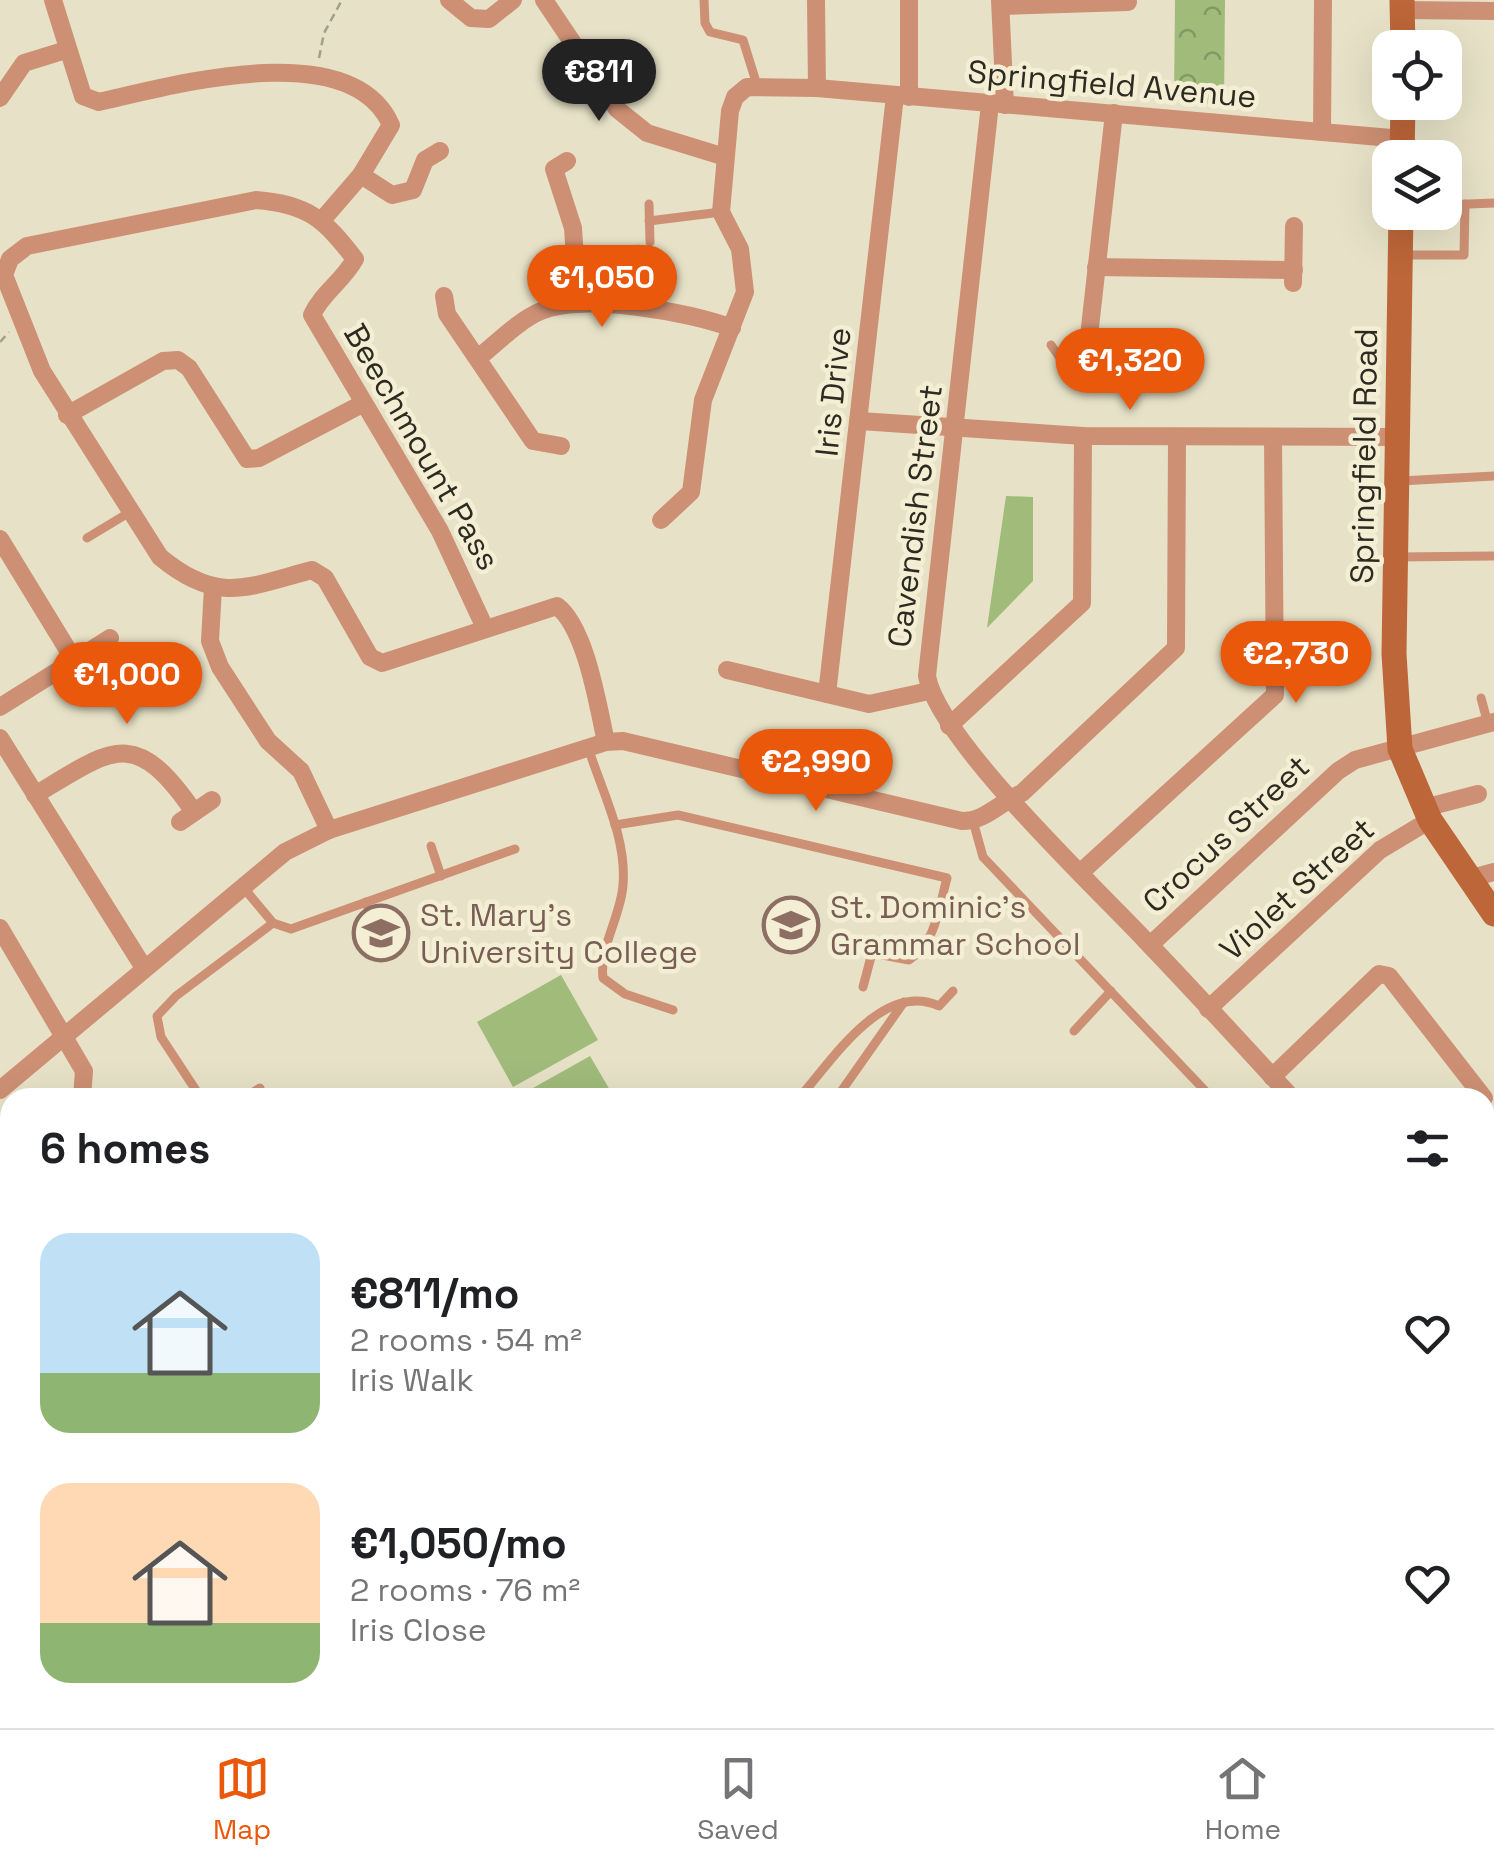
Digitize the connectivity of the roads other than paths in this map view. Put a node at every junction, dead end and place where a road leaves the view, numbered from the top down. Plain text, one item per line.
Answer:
1 (53, 0) edge
2 (448, 0) edge
3 (513, 0) edge
4 (544, 0) edge
5 (704, 0) edge
6 (816, 0) edge
7 (908, 0) edge
8 (1322, 0) edge
9 (1128, 2) edge
10 (1000, 3) edge
11 (1402, 5) edge
12 (1494, 11) edge
13 (1403, 30) edge
14 (66, 50) junction
15 (757, 85) junction
16 (817, 88) junction
17 (902, 96) junction
18 (0, 98) edge
19 (997, 104) junction
20 (1114, 113) junction
21 (1322, 132) junction
22 (1372, 142) edge
23 (440, 151) dead end
24 (725, 157) junction
25 (567, 162) dead end
26 (361, 175) junction
27 (1494, 202) edge
28 (648, 204) dead end
29 (1464, 204) joint
30 (721, 212) junction
31 (323, 218) junction
32 (649, 221) junction
33 (1294, 226) dead end
34 (1400, 230) edge
35 (650, 242) road end
36 (1399, 255) junction
37 (1096, 267) junction
38 (444, 296) dead end
39 (578, 304) junction
40 (732, 328) junction
41 (1051, 344) dead end
42 (1088, 346) joint
43 (478, 358) junction
44 (362, 404) junction
45 (67, 415) junction
46 (860, 421) junction
47 (956, 430) junction
48 (1083, 436) junction
49 (1273, 437) junction
50 (1398, 437) junction
51 (1177, 438) junction
52 (561, 446) dead end
53 (1494, 476) edge
54 (1397, 482) junction
55 (130, 512) junction
56 (660, 520) dead end
57 (86, 538) dead end
58 (0, 539) edge
59 (1494, 556) edge
60 (1396, 557) junction
61 (212, 587) junction
62 (486, 628) junction
63 (110, 638) dead end
64 (74, 660) junction
65 (727, 670) dead end
66 (929, 691) junction
67 (827, 694) junction
68 (1481, 698) dead end
69 (0, 706) edge
70 (1491, 723) edge
71 (949, 726) junction
72 (0, 738) edge
73 (597, 745) junction
74 (1400, 749) junction
75 (1478, 794) dead end
76 (35, 795) junction
77 (1011, 797) junction
78 (212, 800) dead end
79 (1427, 814) junction
80 (973, 821) junction
81 (615, 825) junction
82 (329, 830) junction
83 (431, 846) dead end
84 (515, 849) dead end
85 (1081, 872) junction
86 (1494, 872) edge
87 (441, 876) junction
88 (1468, 880) junction
89 (242, 885) junction
90 (366, 902) junction
91 (1494, 914) edge
92 (273, 924) junction
93 (0, 928) edge
94 (376, 932) dead end
95 (1150, 945) junction
96 (144, 968) junction
97 (863, 986) dead end
98 (953, 991) dead end
99 (1111, 991) junction
100 (905, 1000) junction
101 (1208, 1009) junction
102 (672, 1010) dead end
103 (1074, 1031) dead end
104 (64, 1034) junction
105 (1272, 1077) junction
106 (2, 1088) edge
107 (83, 1088) edge
108 (194, 1088) edge
109 (808, 1088) edge
110 (843, 1088) edge
111 (1203, 1088) edge
112 (1282, 1088) edge
113 (1476, 1088) edge

1 - 14 street
2 - 3 street
4 - 24 street
5 - 15 lane
6 - 16 street
7 - 17 street, Iris Drive
8 - 21 street
9 - 10 street
10 - 19 street, Cavendish Street
11 - 12 street
11 - 13 main road
14 - 18 street
14 - 26 street
15 - 16 street, Springfield Avenue
15 - 24 street
16 - 17 street, Springfield Avenue
17 - 19 street, Springfield Avenue
17 - 46 street, Iris Drive
19 - 20 street, Springfield Avenue
19 - 47 street, Cavendish Street
20 - 21 street, Springfield Avenue
20 - 37 street
21 - 22 street, Springfield Avenue
23 - 26 street
24 - 30 street
25 - 39 street
26 - 31 street
27 - 29 lane
28 - 32 lane
29 - 36 lane
30 - 32 lane
30 - 40 street
31 - 44 street, Beechmount Pass
31 - 45 street
32 - 35 lane
33 - 37 street
34 - 36 main road, Springfield Road
36 - 50 main road, Springfield Road
37 - 42 street
38 - 43 street
39 - 40 street
39 - 43 street
40 - 56 street
41 - 42 lane
43 - 52 street
44 - 45 street
44 - 62 street, Beechmount Pass
45 - 55 street
46 - 47 street
46 - 67 street, Iris Drive
47 - 48 street
47 - 66 street, Cavendish Street
48 - 51 street
48 - 71 street
49 - 50 street
49 - 51 street
49 - 85 street
50 - 54 main road, Springfield Road
51 - 77 street
53 - 54 lane
54 - 60 main road, Springfield Road
55 - 57 lane
55 - 61 street
58 - 64 street
59 - 60 lane
60 - 74 main road, Springfield Road
61 - 62 street
61 - 82 street
62 - 73 street
63 - 64 street
64 - 69 street
65 - 67 street
66 - 67 street
66 - 71 street, Cavendish Street
68 - 70 lane
70 - 74 street, Crocus Street
71 - 77 street, Cavendish Street
72 - 76 street
73 - 80 street
73 - 81 lane
73 - 82 street
74 - 79 main road, Springfield Road
74 - 95 street, Crocus Street
75 - 79 street, Violet Street
76 - 78 street
76 - 96 street
77 - 80 street
77 - 85 street, Cavendish Street
79 - 88 main road, Springfield Road
79 - 101 street, Violet Street
80 - 99 lane
81 - 97 lane
81 - 102 lane
82 - 89 street
83 - 87 lane
84 - 87 lane
85 - 95 street, Cavendish Street
86 - 88 street
87 - 90 lane
88 - 91 main road, Springfield Road
89 - 92 lane
89 - 96 street
90 - 92 lane
90 - 94 lane
92 - 108 lane
93 - 104 street
95 - 101 street, Cavendish Street
96 - 104 street
98 - 100 lane
99 - 103 lane
99 - 111 lane
100 - 109 lane
100 - 110 lane
101 - 105 street, Cavendish Street
104 - 106 street
104 - 107 street
105 - 112 street, Cavendish Street
105 - 113 street

